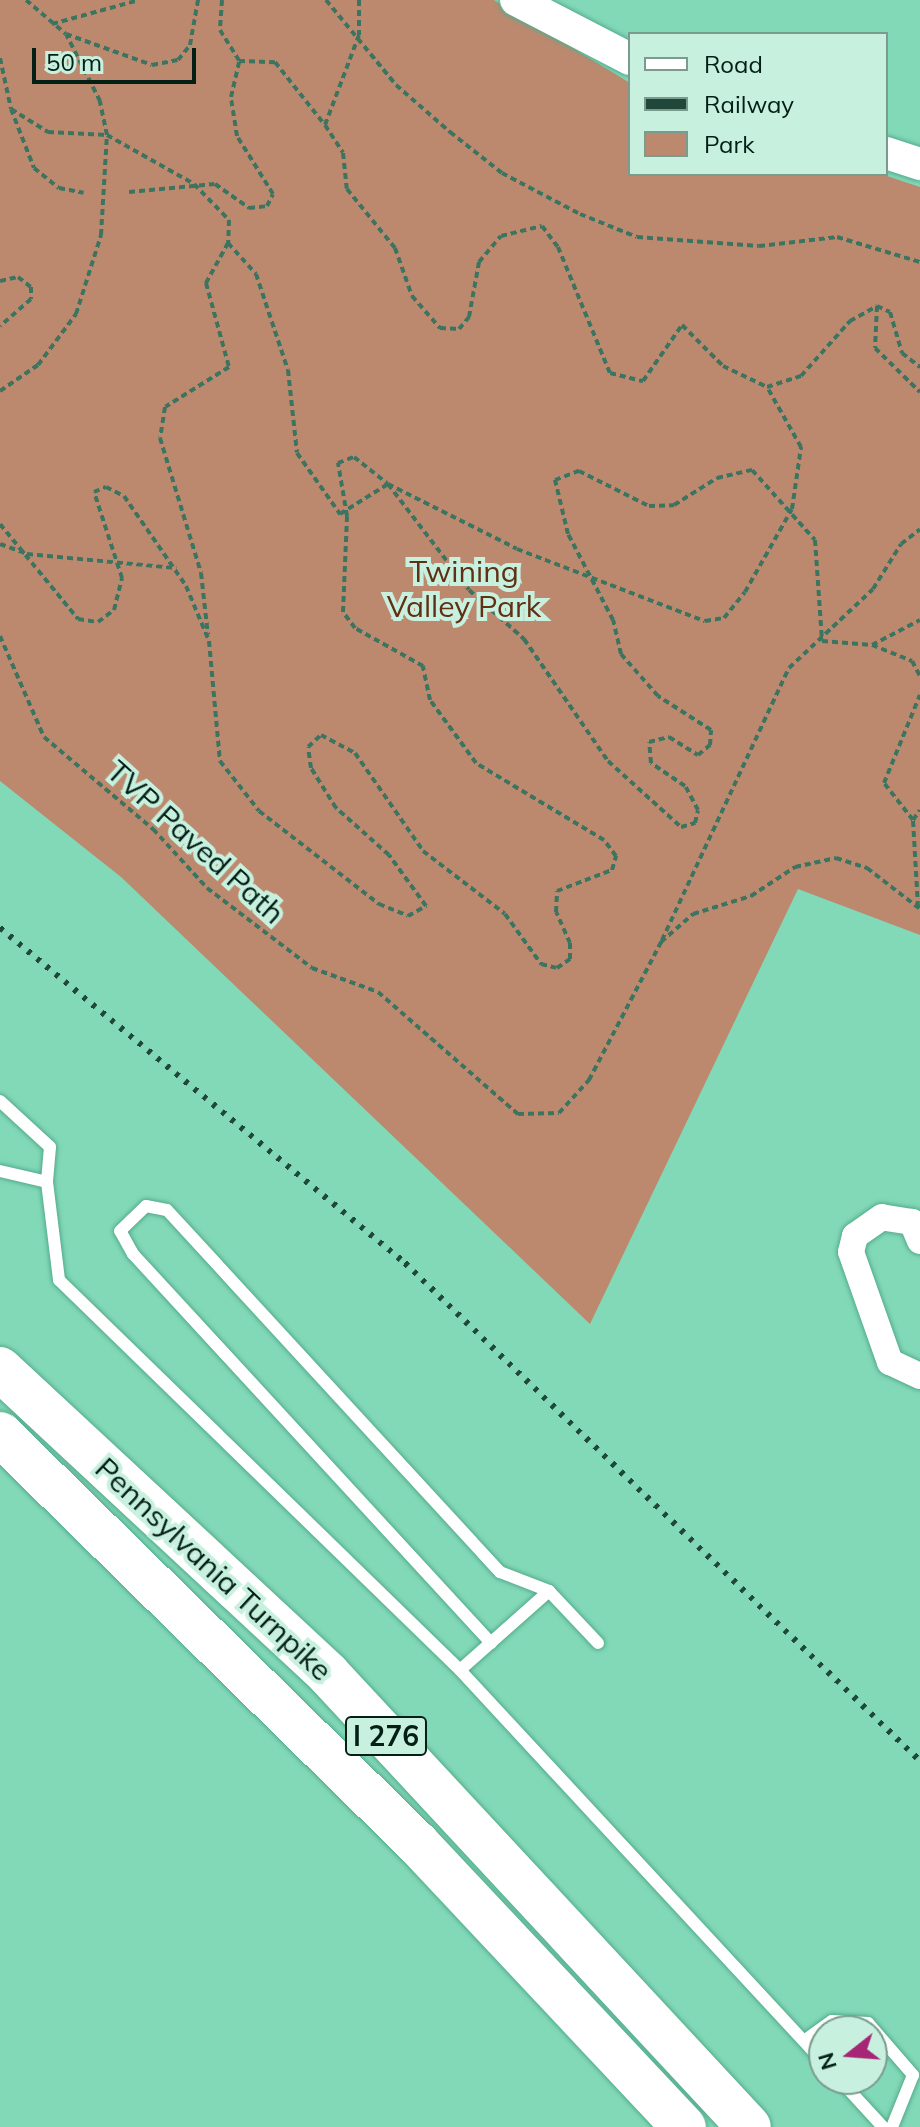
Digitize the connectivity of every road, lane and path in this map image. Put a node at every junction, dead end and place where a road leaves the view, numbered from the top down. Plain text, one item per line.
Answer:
1 (26, 0) edge
2 (139, 0) edge
3 (198, 0) edge
4 (222, 0) edge
5 (326, 0) edge
6 (359, 0) edge
7 (516, 0) edge
8 (52, 24) junction
9 (66, 34) junction
10 (359, 35) junction
11 (0, 58) edge
12 (628, 58) edge
13 (239, 61) junction
14 (11, 109) junction
15 (325, 125) junction
16 (107, 135) junction
17 (888, 154) edge
18 (920, 164) edge
19 (194, 184) junction
20 (129, 192) dead end
21 (84, 193) dead end
22 (228, 243) junction
23 (920, 262) edge
24 (0, 281) edge
25 (877, 306) junction
26 (0, 326) edge
27 (920, 367) edge
28 (767, 387) junction
29 (0, 391) edge
30 (920, 392) edge
31 (388, 484) junction
32 (792, 509) junction
33 (347, 516) junction
34 (0, 524) edge
35 (920, 529) edge
36 (0, 544) edge
37 (27, 554) junction
38 (117, 564) junction
39 (176, 568) junction
40 (591, 577) junction
41 (920, 620) edge
42 (0, 636) edge
43 (209, 641) junction
44 (822, 641) junction
45 (872, 645) junction
46 (920, 676) edge
47 (920, 695) edge
48 (920, 810) edge
49 (913, 820) junction
50 (919, 909) edge
51 (661, 942) junction
52 (0, 1101) edge
53 (0, 1171) edge
54 (47, 1182) junction
55 (920, 1241) edge
56 (0, 1369) edge
57 (920, 1376) edge
58 (0, 1434) edge
59 (549, 1591) junction
60 (491, 1643) junction
61 (598, 1643) dead end
62 (460, 1670) junction
63 (804, 2041) junction
64 (808, 2045) edge
65 (854, 2095) edge
66 (684, 2127) edge
67 (749, 2127) edge
68 (883, 2127) edge
69 (892, 2127) edge

1 - 8 path
2 - 8 path
3 - 9 path
4 - 13 path
5 - 10 path
6 - 10 path
7 - 12 street
8 - 9 path
9 - 16 path
10 - 15 path
10 - 23 path
11 - 14 path
13 - 15 path
13 - 19 path
14 - 16 path
14 - 21 path
15 - 28 path
16 - 19 path
16 - 29 path
17 - 18 street
19 - 20 path
19 - 22 path
22 - 33 path
22 - 43 path
24 - 26 path
25 - 27 path
25 - 28 path
25 - 30 path
28 - 32 path
31 - 33 path
31 - 33 path
31 - 40 path
31 - 40 path
32 - 40 path
32 - 40 path
32 - 44 path
33 - 43 path
34 - 37 path
35 - 44 path
36 - 37 path
37 - 38 path
37 - 38 path
38 - 39 path
38 - 39 path
39 - 43 path
41 - 45 path
42 - 51 path, TVP Paved Path
44 - 45 path
44 - 51 path
45 - 46 path
47 - 49 path
48 - 49 path
49 - 50 path
50 - 51 path, TVP Paved Path
52 - 54 lane
53 - 54 lane
54 - 62 lane
55 - 57 street
56 - 67 highway, Pennsylvania Turnpike / I 276
58 - 66 highway, Pennsylvania Turnpike / I 276
59 - 60 lane
59 - 60 lane
59 - 61 lane
60 - 62 lane
62 - 63 lane
63 - 64 lane
63 - 69 lane
65 - 68 lane

